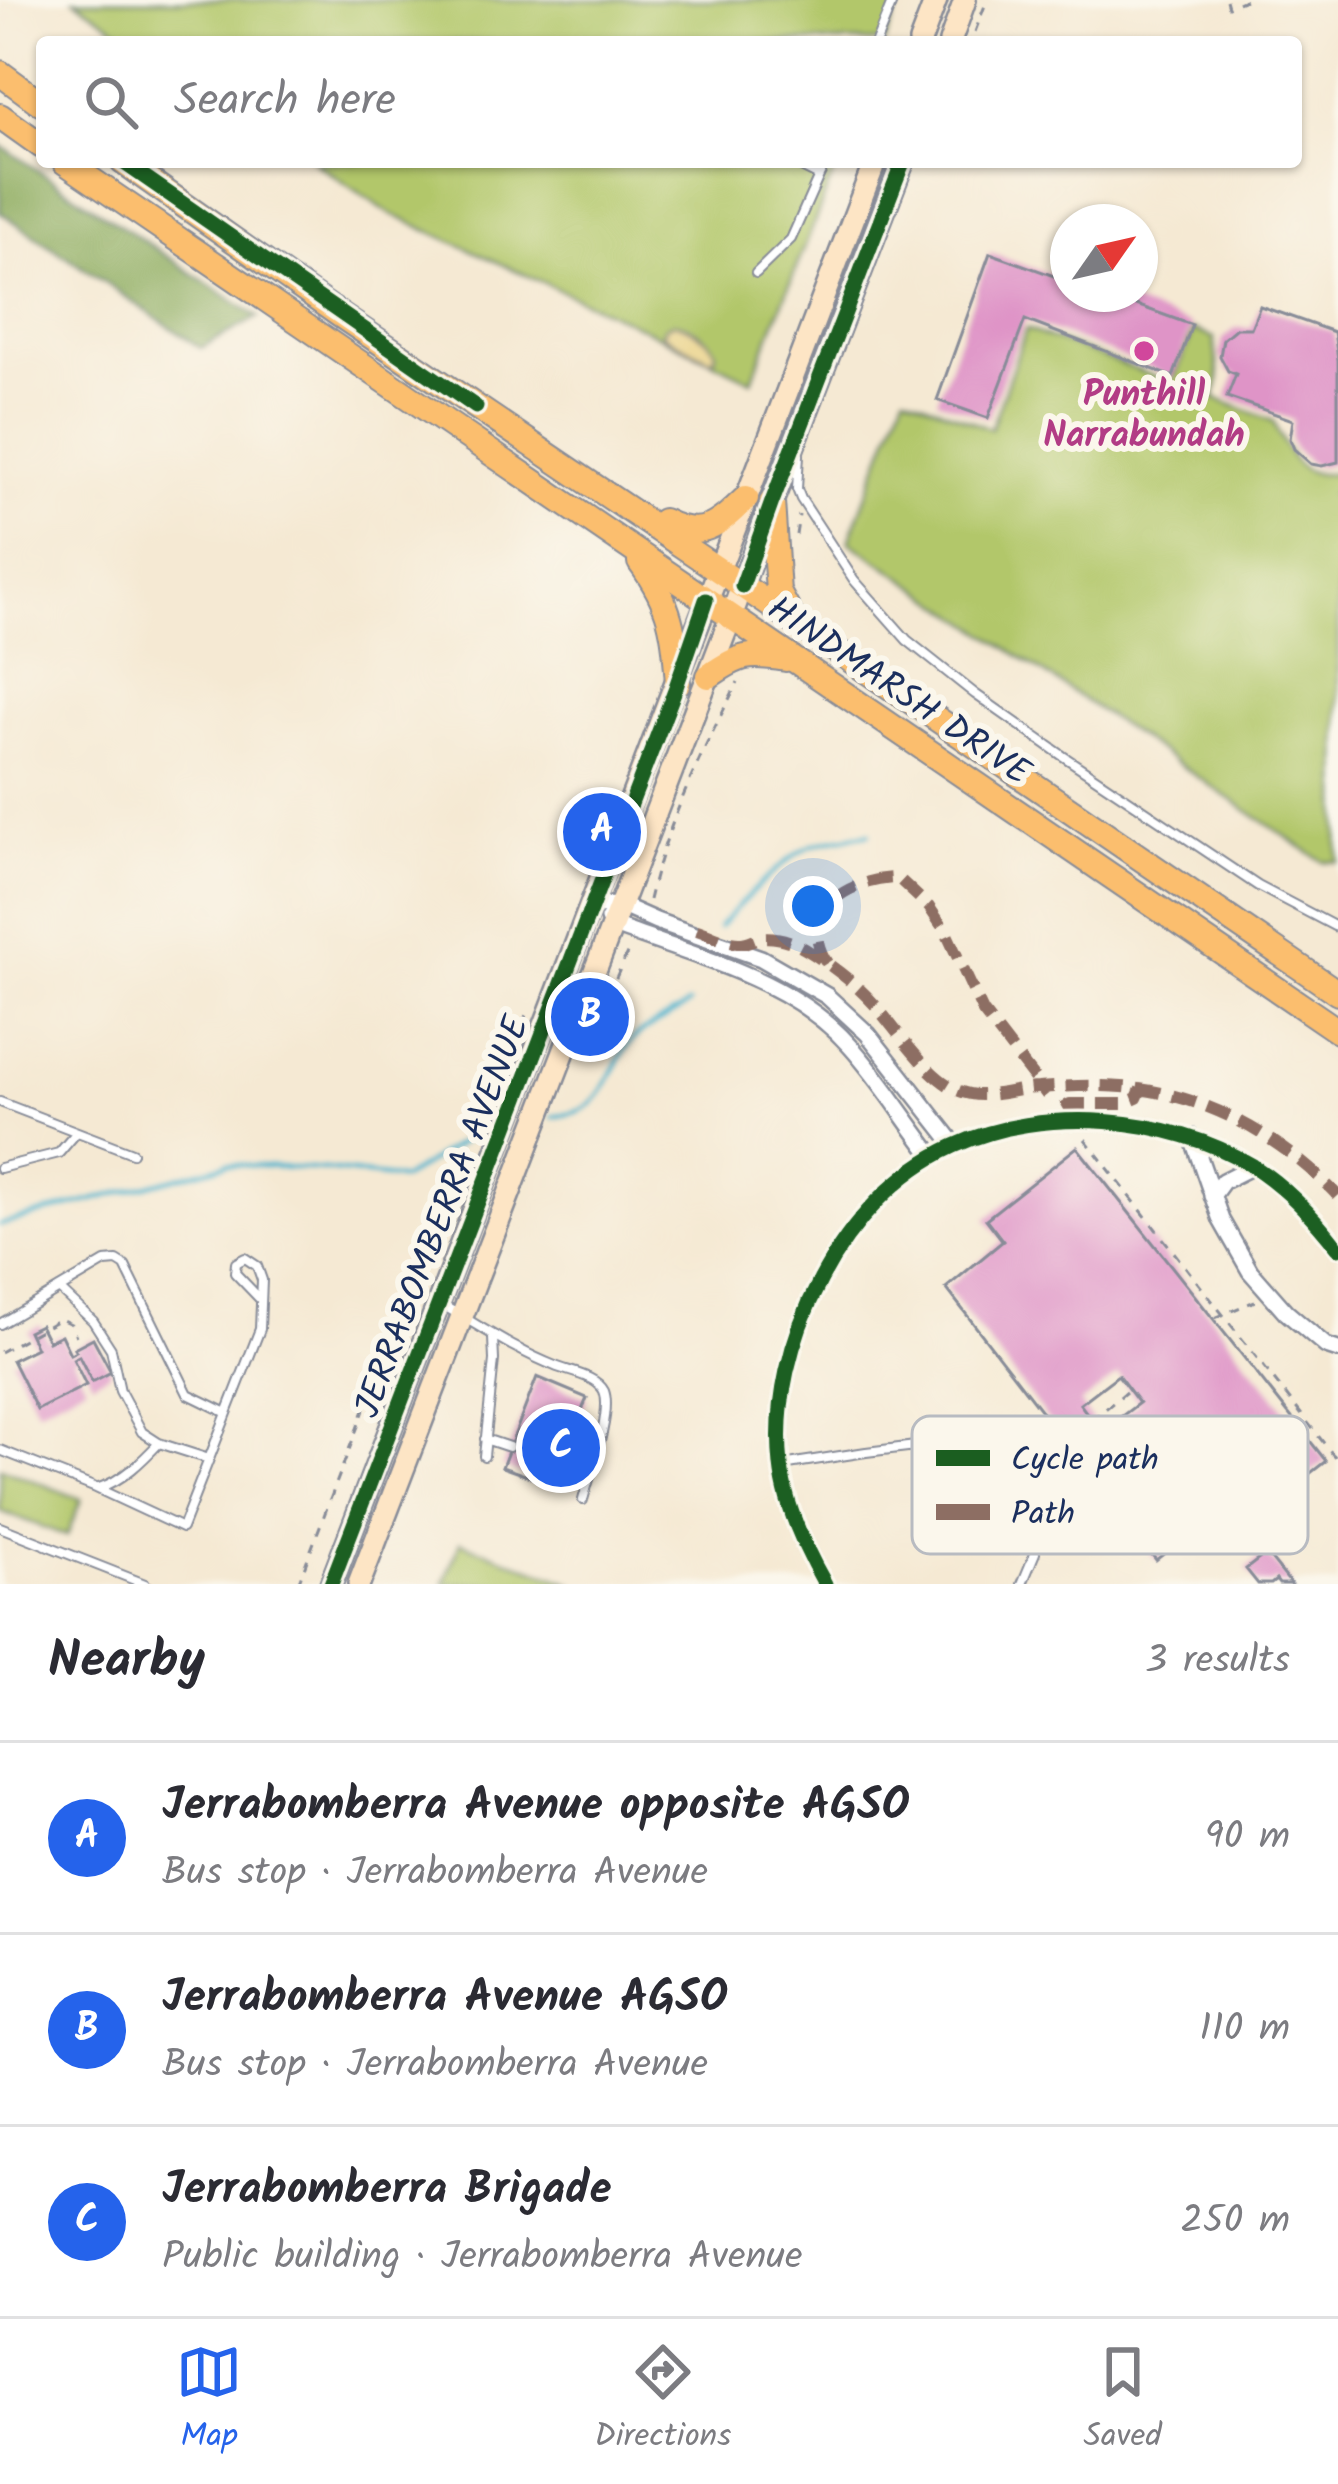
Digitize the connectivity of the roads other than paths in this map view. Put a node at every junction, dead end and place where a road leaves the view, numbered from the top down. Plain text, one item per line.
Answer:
1 (893, 0) edge
2 (936, 0) edge
3 (965, 0) edge
4 (878, 36) edge
5 (922, 36) edge
6 (952, 36) edge
7 (0, 73) edge
8 (35, 99) edge
9 (5, 120) edge
10 (36, 142) edge
11 (74, 168) edge
12 (132, 168) edge
13 (803, 168) edge
14 (823, 168) edge
15 (875, 168) edge
16 (901, 168) edge
17 (819, 176) junction
18 (756, 273) dead end
19 (800, 429) junction
20 (577, 475) junction
21 (746, 498) junction
22 (772, 502) junction
23 (621, 541) junction
24 (718, 570) junction
25 (742, 586) junction
26 (706, 600) junction
27 (731, 617) junction
28 (795, 622) junction
29 (794, 660) junction
30 (709, 676) junction
31 (677, 682) junction
32 (591, 906) junction
33 (617, 915) junction
34 (1338, 928) edge
35 (574, 950) junction
36 (600, 958) junction
37 (1338, 994) edge
38 (1338, 1031) edge
39 (0, 1102) edge
40 (77, 1132) junction
41 (1192, 1137) junction
42 (955, 1145) junction
43 (132, 1154) dead end
44 (934, 1157) junction
45 (1253, 1166) junction
46 (0, 1168) edge
47 (1213, 1196) junction
48 (1338, 1248) edge
49 (59, 1289) junction
50 (261, 1300) junction
51 (439, 1303) junction
52 (462, 1316) junction
53 (0, 1324) edge
54 (492, 1336) junction
55 (1338, 1350) edge
56 (227, 1413) junction
57 (485, 1439) junction
58 (159, 1443) junction
59 (509, 1447) dead end
60 (912, 1447) edge
61 (0, 1450) edge
62 (484, 1456) dead end
63 (209, 1460) junction
64 (781, 1466) junction
65 (96, 1488) junction
66 (583, 1500) dead end
67 (0, 1527) edge
68 (1035, 1554) edge
69 (143, 1582) edge
70 (331, 1584) edge
71 (359, 1584) edge
72 (825, 1584) edge
73 (1022, 1584) edge

1 - 4 lane
2 - 5 street
3 - 6 street
7 - 8 main road
8 - 9 main road
9 - 10 main road
11 - 23 main road, HINDMARSH DRIVE
12 - 20 main road, HINDMARSH DRIVE
13 - 17 lane
14 - 17 lane
15 - 21 street, JERRABOMBERRA AVENUE
16 - 19 street, JERRABOMBERRA AVENUE
17 - 18 lane
19 - 22 street, JERRABOMBERRA AVENUE
19 - 34 lane
20 - 21 main road
20 - 24 main road, HINDMARSH DRIVE
21 - 24 street, JERRABOMBERRA AVENUE
22 - 25 street, JERRABOMBERRA AVENUE
22 - 28 main road
23 - 26 main road, HINDMARSH DRIVE
23 - 31 main road
24 - 25 main road, HINDMARSH DRIVE
24 - 26 street, JERRABOMBERRA AVENUE
25 - 27 street, JERRABOMBERRA AVENUE
25 - 28 main road, HINDMARSH DRIVE
26 - 27 main road, HINDMARSH DRIVE
26 - 31 street, JERRABOMBERRA AVENUE
27 - 29 main road, HINDMARSH DRIVE
27 - 30 street, JERRABOMBERRA AVENUE
28 - 37 main road, HINDMARSH DRIVE
29 - 30 main road
29 - 38 main road, HINDMARSH DRIVE
30 - 33 street, JERRABOMBERRA AVENUE
31 - 32 street, JERRABOMBERRA AVENUE
32 - 33 street
32 - 35 street, JERRABOMBERRA AVENUE
33 - 36 street, JERRABOMBERRA AVENUE
33 - 42 street
33 - 44 street
35 - 36 street
35 - 51 street, JERRABOMBERRA AVENUE
36 - 52 street, JERRABOMBERRA AVENUE
39 - 40 lane
40 - 43 lane
40 - 46 lane
41 - 42 street
41 - 45 street
41 - 47 street
42 - 44 street
44 - 64 street
45 - 47 street
45 - 48 street
47 - 55 street
49 - 53 lane
49 - 56 lane
49 - 58 lane
50 - 50 lane
50 - 56 lane
51 - 52 lane
51 - 70 street, JERRABOMBERRA AVENUE
52 - 54 lane
52 - 71 street, JERRABOMBERRA AVENUE
54 - 57 lane
54 - 66 lane
56 - 63 lane
57 - 59 lane
57 - 62 lane
58 - 63 lane
58 - 65 lane
60 - 64 lane
61 - 65 lane
63 - 65 lane
64 - 72 street
67 - 69 lane
68 - 73 lane

